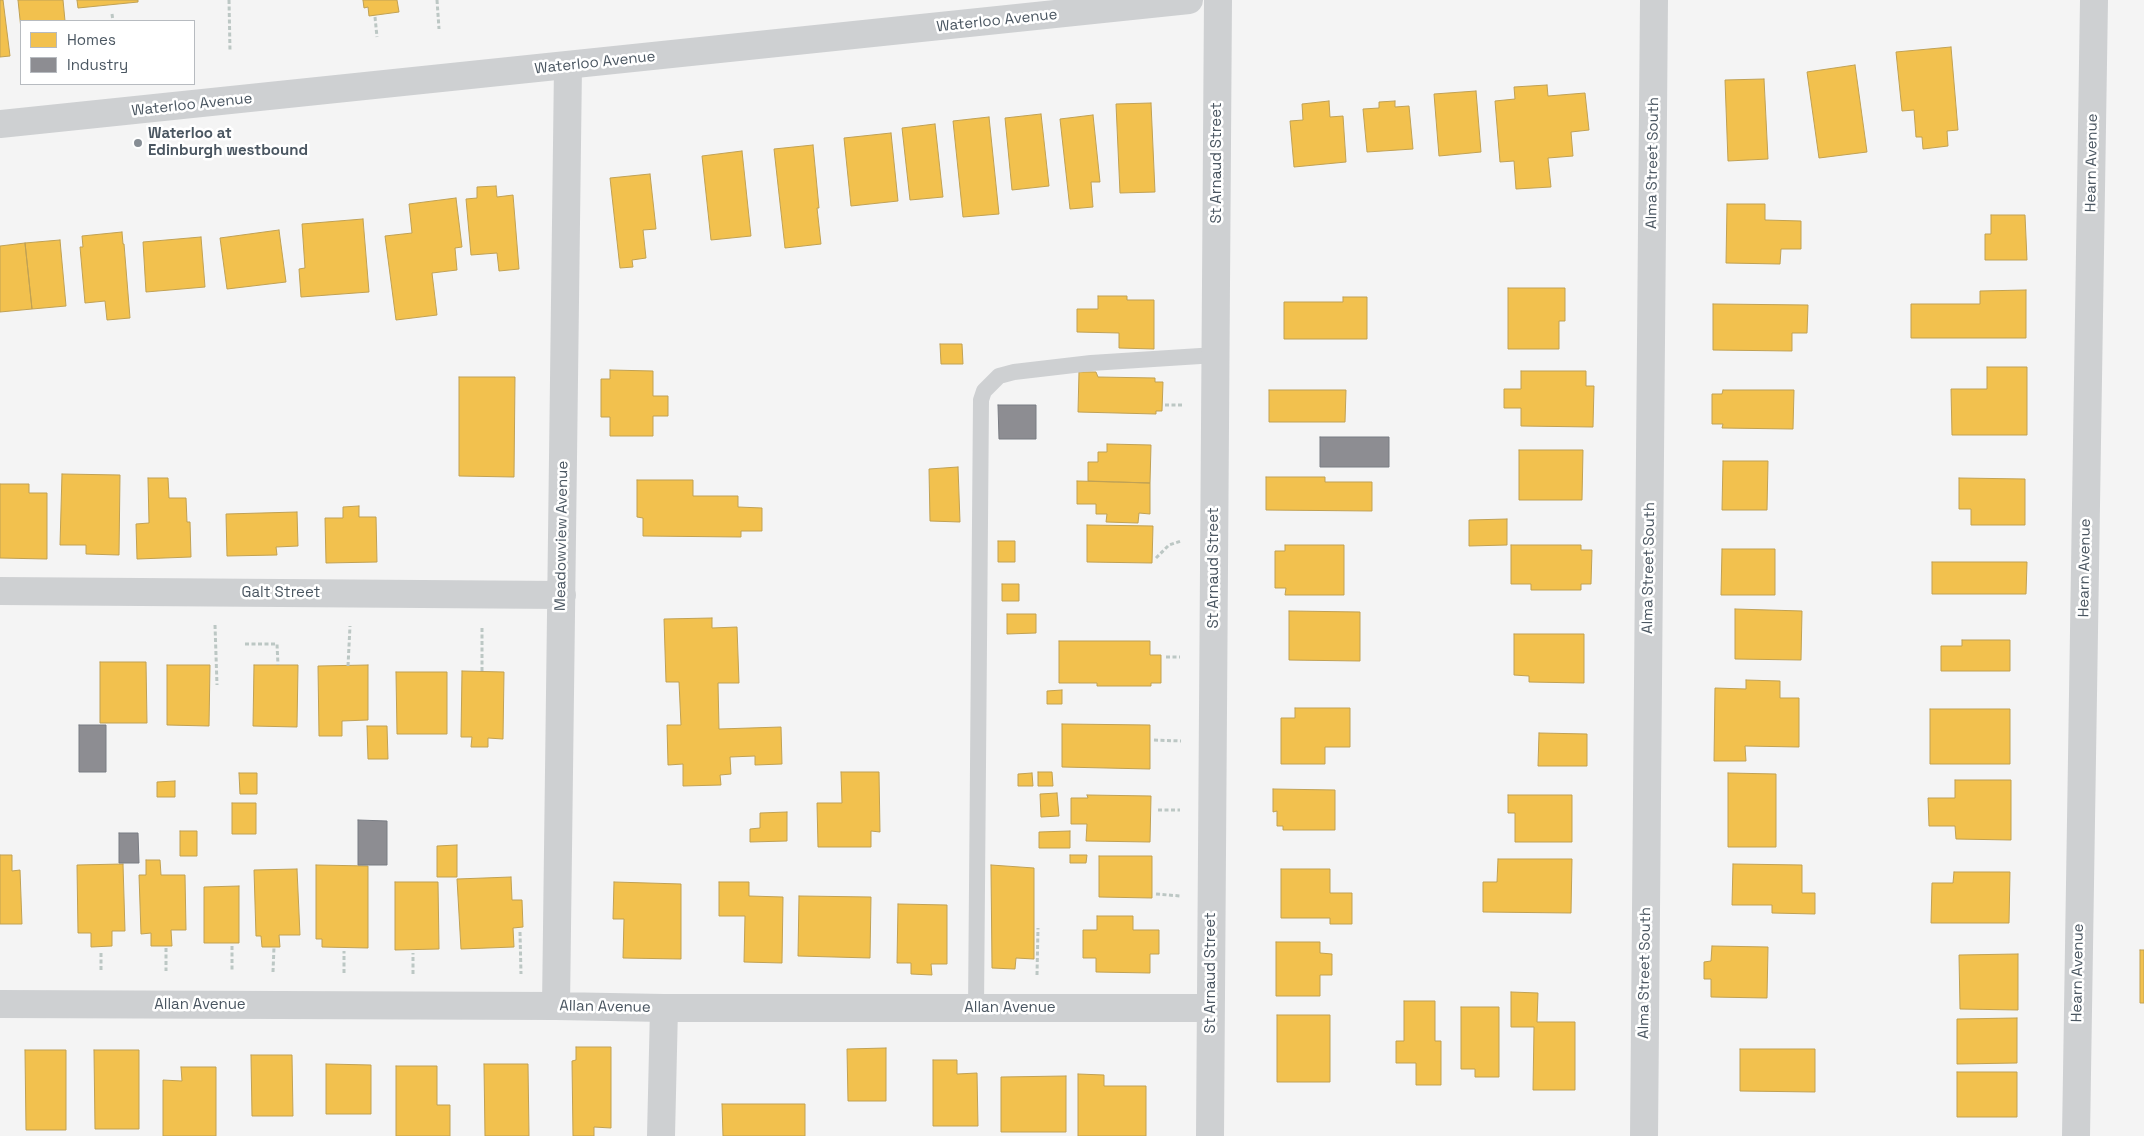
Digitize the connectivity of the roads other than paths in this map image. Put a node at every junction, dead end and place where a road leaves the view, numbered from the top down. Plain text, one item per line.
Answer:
1 (1189, 0) edge
2 (1218, 0) edge
3 (1654, 0) edge
4 (2094, 0) edge
5 (568, 66) junction
6 (0, 124) edge
7 (1216, 355) junction
8 (0, 591) edge
9 (562, 595) junction
10 (0, 1004) edge
11 (556, 1006) junction
12 (664, 1008) junction
13 (976, 1008) junction
14 (1210, 1008) junction
15 (661, 1136) edge
16 (1210, 1136) edge
17 (1644, 1136) edge
18 (2076, 1136) edge

1 - 5 street, Waterloo Avenue
2 - 7 street, St Arnaud Street
3 - 17 street, Alma Street South
4 - 18 street, Hearn Avenue
5 - 6 street, Waterloo Avenue
5 - 9 street, Meadowview Avenue
7 - 13 lane
7 - 14 street, St Arnaud Street
8 - 9 street, Galt Street
9 - 11 street, Meadowview Avenue
10 - 11 street, Allan Avenue
11 - 12 street, Allan Avenue
12 - 13 street, Allan Avenue
12 - 15 street
13 - 14 street, Allan Avenue
14 - 16 street, St Arnaud Street

